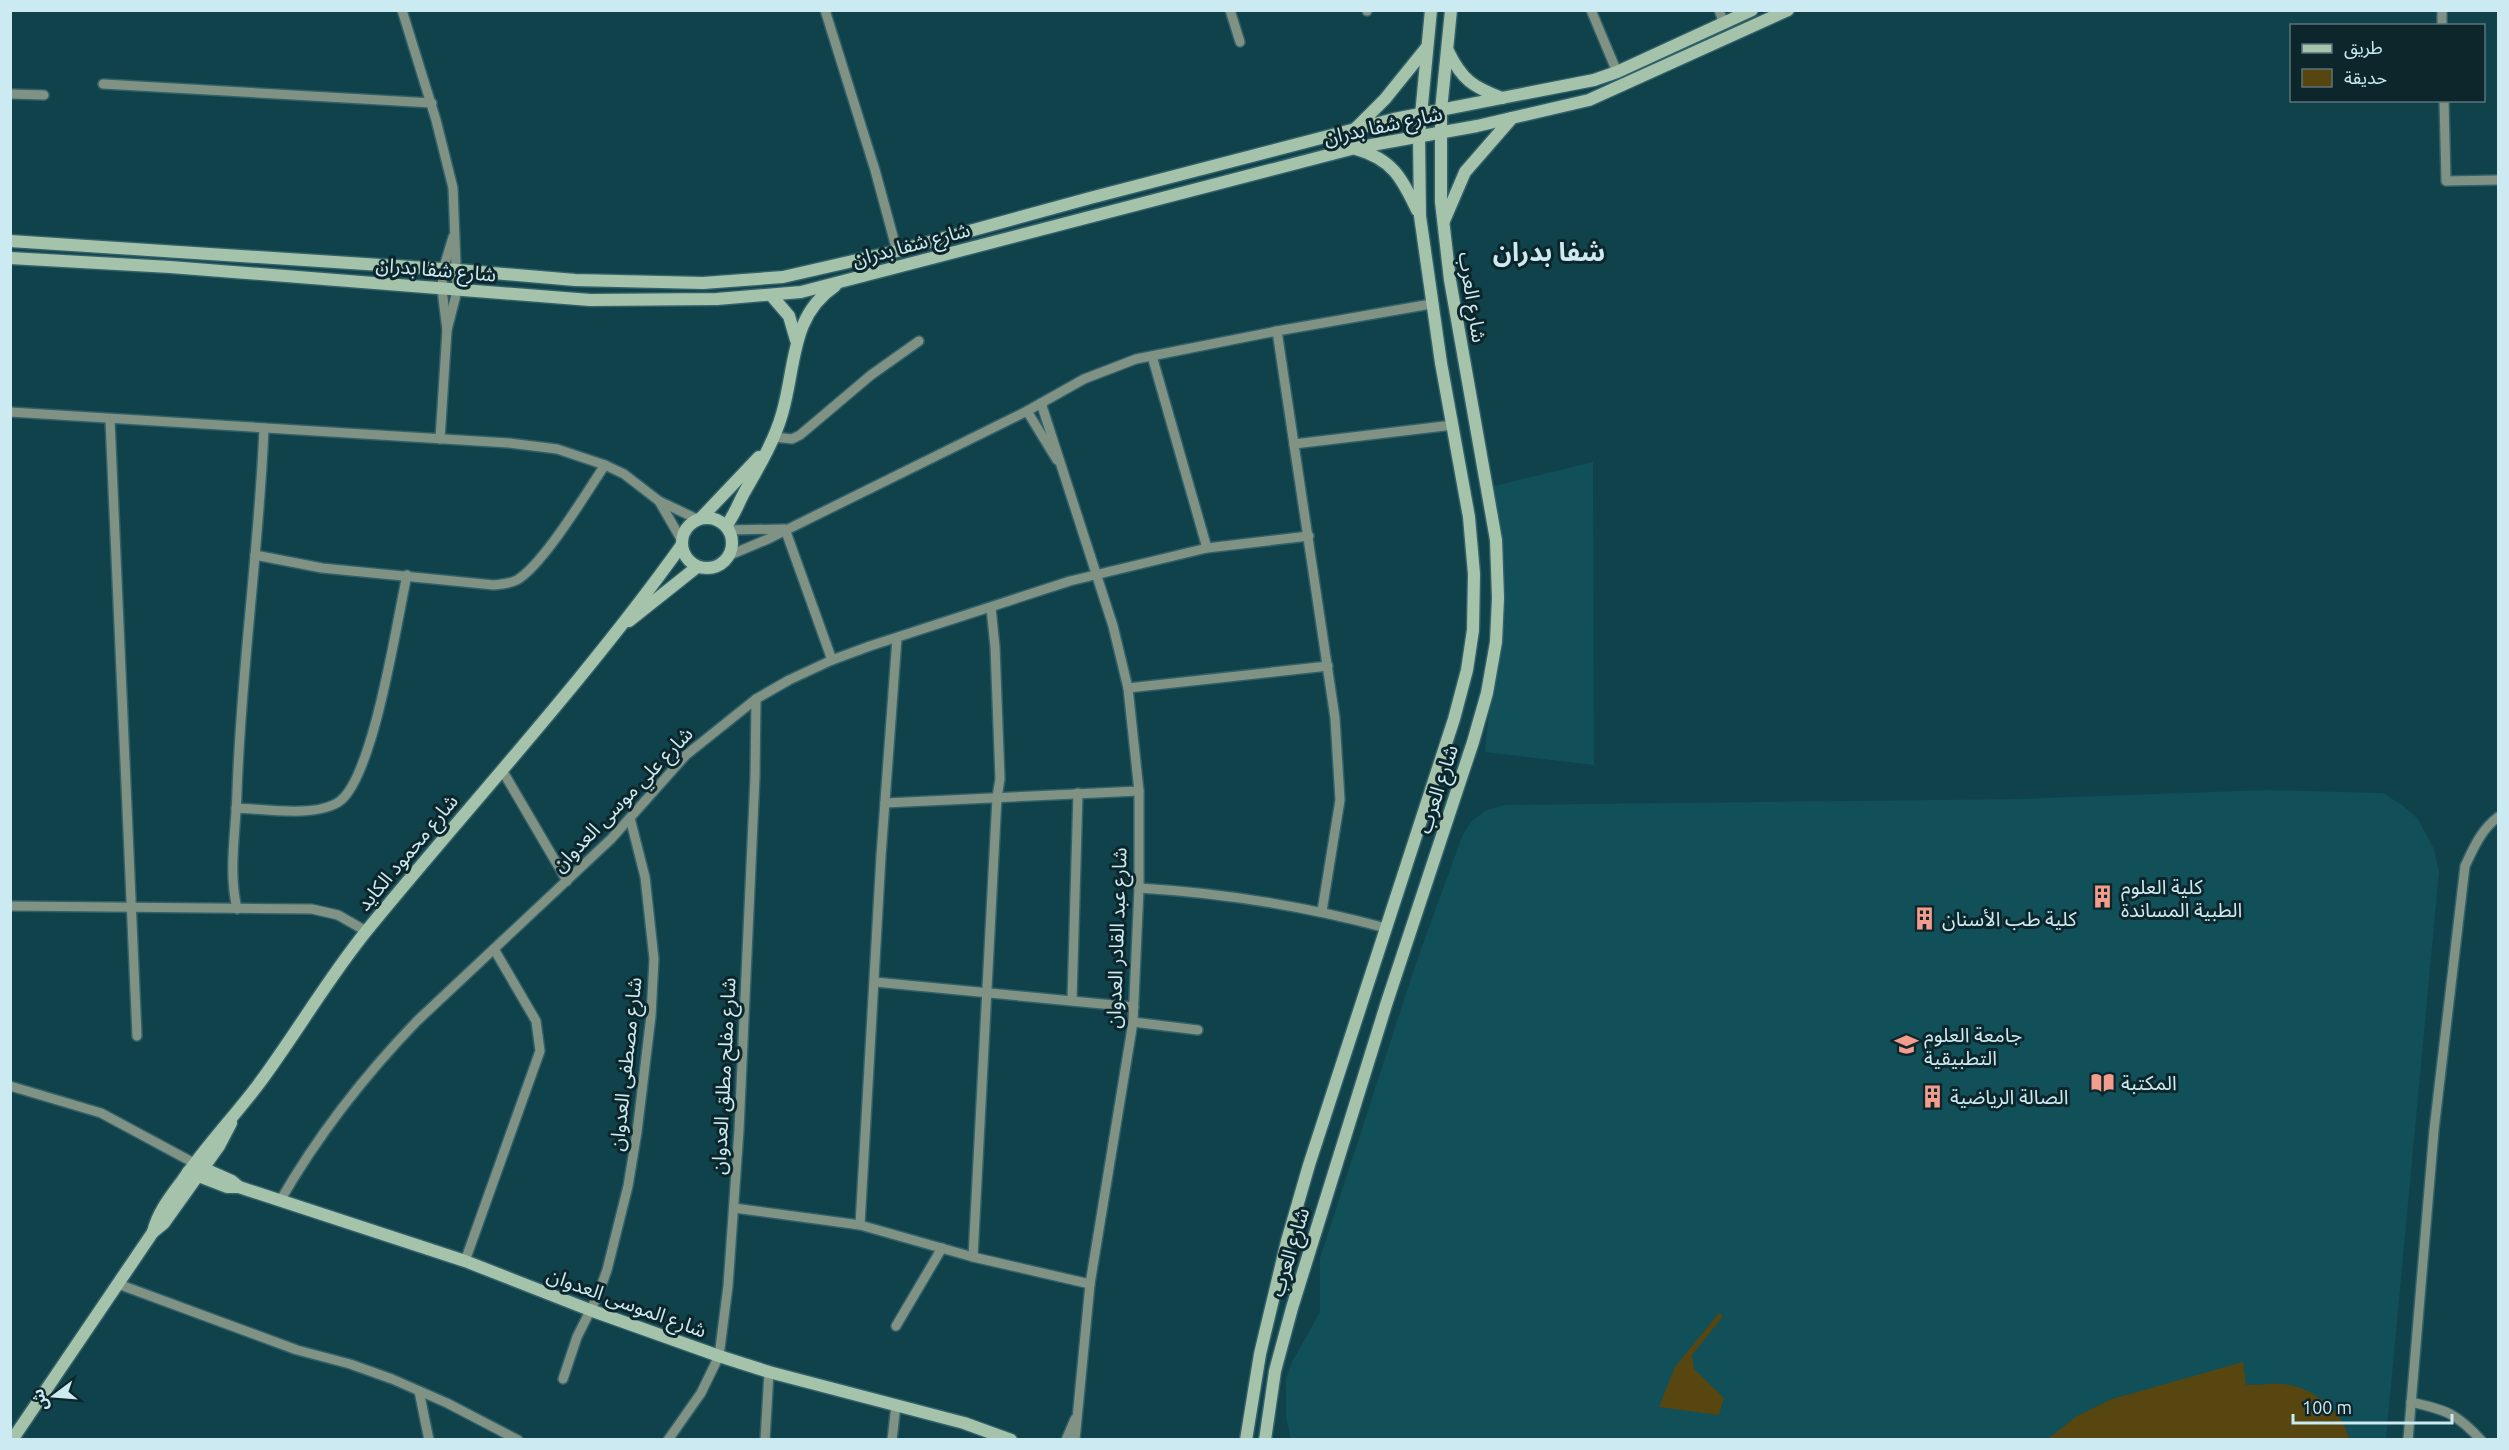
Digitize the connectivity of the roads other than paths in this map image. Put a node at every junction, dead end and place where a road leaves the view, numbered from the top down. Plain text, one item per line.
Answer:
1 (402, 10) edge
2 (825, 10) edge
3 (1230, 10) edge
4 (1431, 10) edge
5 (1451, 10) edge
6 (1591, 10) edge
7 (1719, 10) edge
8 (1752, 10) edge
9 (1788, 10) edge
10 (1724, 24) junction
11 (1240, 42) dead end
12 (1428, 46) junction
13 (1447, 49) junction
14 (1617, 72) junction
15 (103, 84) dead end
16 (10, 94) edge
17 (44, 95) dead end
18 (1503, 99) junction
19 (2444, 102) edge
20 (432, 103) junction
21 (1441, 110) junction
22 (1421, 113) junction
23 (1512, 118) junction
24 (1355, 129) junction
25 (1440, 132) junction
26 (1419, 136) junction
27 (1355, 148) junction
28 (2499, 180) edge
29 (1420, 216) junction
30 (1443, 225) junction
31 (455, 228) junction
32 (10, 241) edge
33 (897, 251) junction
34 (10, 258) edge
35 (443, 270) junction
36 (458, 270) junction
37 (839, 284) junction
38 (442, 290) junction
39 (457, 291) junction
40 (771, 295) junction
41 (1431, 304) junction
42 (447, 330) junction
43 (1278, 331) junction
44 (919, 341) dead end
45 (796, 343) junction
46 (1152, 356) junction
47 (1041, 403) junction
48 (1027, 411) junction
49 (10, 412) edge
50 (110, 420) junction
51 (1453, 425) junction
52 (264, 428) junction
53 (774, 437) junction
54 (440, 439) junction
55 (1294, 444) junction
56 (767, 450) junction
57 (605, 465) junction
58 (1061, 467) junction
59 (659, 501) junction
60 (699, 518) junction
61 (728, 528) junction
62 (785, 529) junction
63 (1309, 536) junction
64 (681, 543) junction
65 (1207, 548) junction
66 (255, 555) junction
67 (730, 555) junction
68 (697, 567) junction
69 (1096, 574) junction
70 (407, 575) junction
71 (991, 608) junction
72 (625, 623) junction
73 (897, 638) junction
74 (832, 660) junction
75 (1328, 666) junction
76 (1128, 688) junction
77 (756, 699) junction
78 (502, 770) junction
79 (1139, 791) junction
80 (1078, 793) junction
81 (997, 797) junction
82 (885, 803) junction
83 (236, 808) junction
84 (2499, 817) edge
85 (630, 818) junction
86 (567, 881) junction
87 (1139, 888) junction
88 (10, 906) edge
89 (130, 908) junction
90 (237, 909) junction
91 (1322, 911) junction
92 (1386, 928) junction
93 (366, 931) junction
94 (494, 949) junction
95 (875, 982) junction
96 (986, 992) junction
97 (1072, 1000) junction
98 (1134, 1006) junction
99 (1133, 1022) junction
100 (1198, 1030) dead end
101 (137, 1036) dead end
102 (10, 1086) edge
103 (196, 1170) junction
104 (280, 1201) junction
105 (734, 1208) junction
106 (860, 1225) junction
107 (942, 1248) junction
108 (973, 1257) junction
109 (465, 1261) junction
110 (118, 1284) junction
111 (1090, 1284) junction
112 (590, 1310) junction
113 (896, 1326) dead end
114 (719, 1356) junction
115 (769, 1372) junction
116 (563, 1378) dead end
117 (419, 1391) junction
118 (2411, 1402) junction
119 (896, 1405) junction
120 (1076, 1417) junction
121 (1266, 1438) edge
122 (1008, 1439) edge
123 (12, 1440) edge
124 (429, 1440) edge
125 (518, 1440) edge
126 (668, 1440) edge
127 (765, 1440) edge
128 (892, 1440) edge
129 (1066, 1440) edge
130 (1075, 1440) edge
131 (1246, 1440) edge
132 (2408, 1440) edge
133 (2481, 1440) edge

1 - 20 street
2 - 33 street
3 - 11 street
4 - 12 main road, شارع العرب
5 - 13 main road, شارع العرب
6 - 14 street
7 - 10 street
8 - 10 main road, شارع شفا بدران
9 - 23 main road, شارع شفا بدران
10 - 14 main road, شارع شفا بدران
12 - 22 main road, شارع العرب
12 - 24 main road
13 - 18 main road
13 - 21 main road, شارع العرب
14 - 18 main road, شارع شفا بدران
15 - 20 street
16 - 17 street
18 - 21 main road, شارع شفا بدران
19 - 28 street
20 - 31 street
21 - 22 main road, شارع شفا بدران
21 - 25 main road, شارع العرب
22 - 24 main road, شارع شفا بدران
22 - 26 main road, شارع العرب
23 - 25 main road, شارع شفا بدران
23 - 30 main road
24 - 33 main road, شارع شفا بدران
25 - 26 main road, شارع شفا بدران
25 - 30 main road, شارع العرب
26 - 27 main road, شارع شفا بدران
26 - 29 main road, شارع العرب
27 - 29 main road
27 - 37 main road, شارع شفا بدران
29 - 41 main road, شارع العرب
30 - 121 main road, شارع العرب
31 - 35 street
31 - 36 street
32 - 35 main road, شارع شفا بدران
33 - 36 main road, شارع شفا بدران
34 - 38 main road, شارع شفا بدران
35 - 36 main road, شارع شفا بدران
35 - 38 street
36 - 39 street
37 - 40 main road, شارع شفا بدران
37 - 45 main road
38 - 39 main road, شارع شفا بدران
38 - 42 street
39 - 40 main road, شارع شفا بدران
39 - 42 street
40 - 45 main road
41 - 43 street
41 - 51 main road, شارع العرب
42 - 54 street
43 - 46 street
43 - 55 street
44 - 53 street
45 - 53 main road
46 - 47 street
46 - 65 street
47 - 48 street
47 - 58 street, شارع عبد القادر العدوان
48 - 58 street, شارع عبد القادر العدوان
48 - 62 street
49 - 50 street
50 - 52 street
50 - 89 street
51 - 55 street
51 - 92 main road, شارع العرب
52 - 54 street
52 - 66 street
53 - 56 main road
54 - 57 street
55 - 63 street
56 - 60 main road
56 - 61 main road
57 - 59 street
57 - 70 street
58 - 69 street, شارع عبد القادر العدوان
59 - 60 street
59 - 64 street
60 - 61 main road
60 - 64 main road
61 - 62 street
61 - 67 main road
62 - 67 street
62 - 74 street
63 - 65 street, شارع علي موسى العدوان
63 - 75 street
64 - 68 main road
64 - 72 main road, شارع محمود الكايد
65 - 69 street, شارع علي موسى العدوان
66 - 70 street
66 - 83 street
67 - 68 main road
68 - 72 main road, شارع محمود الكايد
69 - 71 street, شارع علي موسى العدوان
69 - 76 street, شارع عبد القادر العدوان
70 - 83 street
71 - 73 street, شارع علي موسى العدوان
71 - 81 street
72 - 78 main road, شارع محمود الكايد
73 - 74 street, شارع علي موسى العدوان
73 - 82 street
74 - 77 street, شارع علي موسى العدوان
75 - 76 street
75 - 91 street
76 - 79 street, شارع عبد القادر العدوان
77 - 85 street, شارع علي موسى العدوان
77 - 105 street, شارع مفلح مطلق العدوان
78 - 86 street
78 - 93 main road, شارع محمود الكايد
79 - 80 street
79 - 87 street, شارع عبد القادر العدوان
80 - 81 street
80 - 97 street
81 - 82 street
81 - 96 street
82 - 95 street
83 - 90 street
84 - 118 street
85 - 86 street, شارع علي موسى العدوان
85 - 112 street, شارع مصطفى العدوان
86 - 94 street, شارع علي موسى العدوان
87 - 91 street
87 - 98 street, شارع عبد القادر العدوان
88 - 89 street
89 - 90 street
89 - 101 street
90 - 93 street
91 - 92 street
92 - 131 main road, شارع العرب
93 - 103 main road, شارع محمود الكايد
94 - 104 street, شارع علي موسى العدوان
94 - 109 street
95 - 96 street
95 - 106 street
96 - 97 street
96 - 108 street
97 - 98 street
98 - 99 street, شارع عبد القادر العدوان
99 - 100 street
99 - 111 street, شارع عبد القادر العدوان
102 - 103 street
103 - 104 main road, شارع الموسى العدوان
103 - 110 main road, شارع محمود الكايد
104 - 109 main road, شارع الموسى العدوان
105 - 106 street
105 - 114 street, شارع مفلح مطلق العدوان
106 - 107 street
107 - 108 street
107 - 113 street
108 - 111 street
109 - 112 main road, شارع الموسى العدوان
110 - 117 street
110 - 123 main road, شارع محمود الكايد
111 - 120 street, شارع عبد القادر العدوان
112 - 114 main road, شارع الموسى العدوان
112 - 116 street, شارع مصطفى العدوان
114 - 115 main road, شارع الموسى العدوان
114 - 126 street, شارع مفلح مطلق العدوان
115 - 119 main road, شارع الموسى العدوان
115 - 127 street
117 - 124 street
117 - 125 street
118 - 132 street
118 - 133 street
119 - 122 main road, شارع الموسى العدوان
119 - 128 street
120 - 129 street, شارع عبد القادر العدوان
120 - 130 street, شارع عبد القادر العدوان

